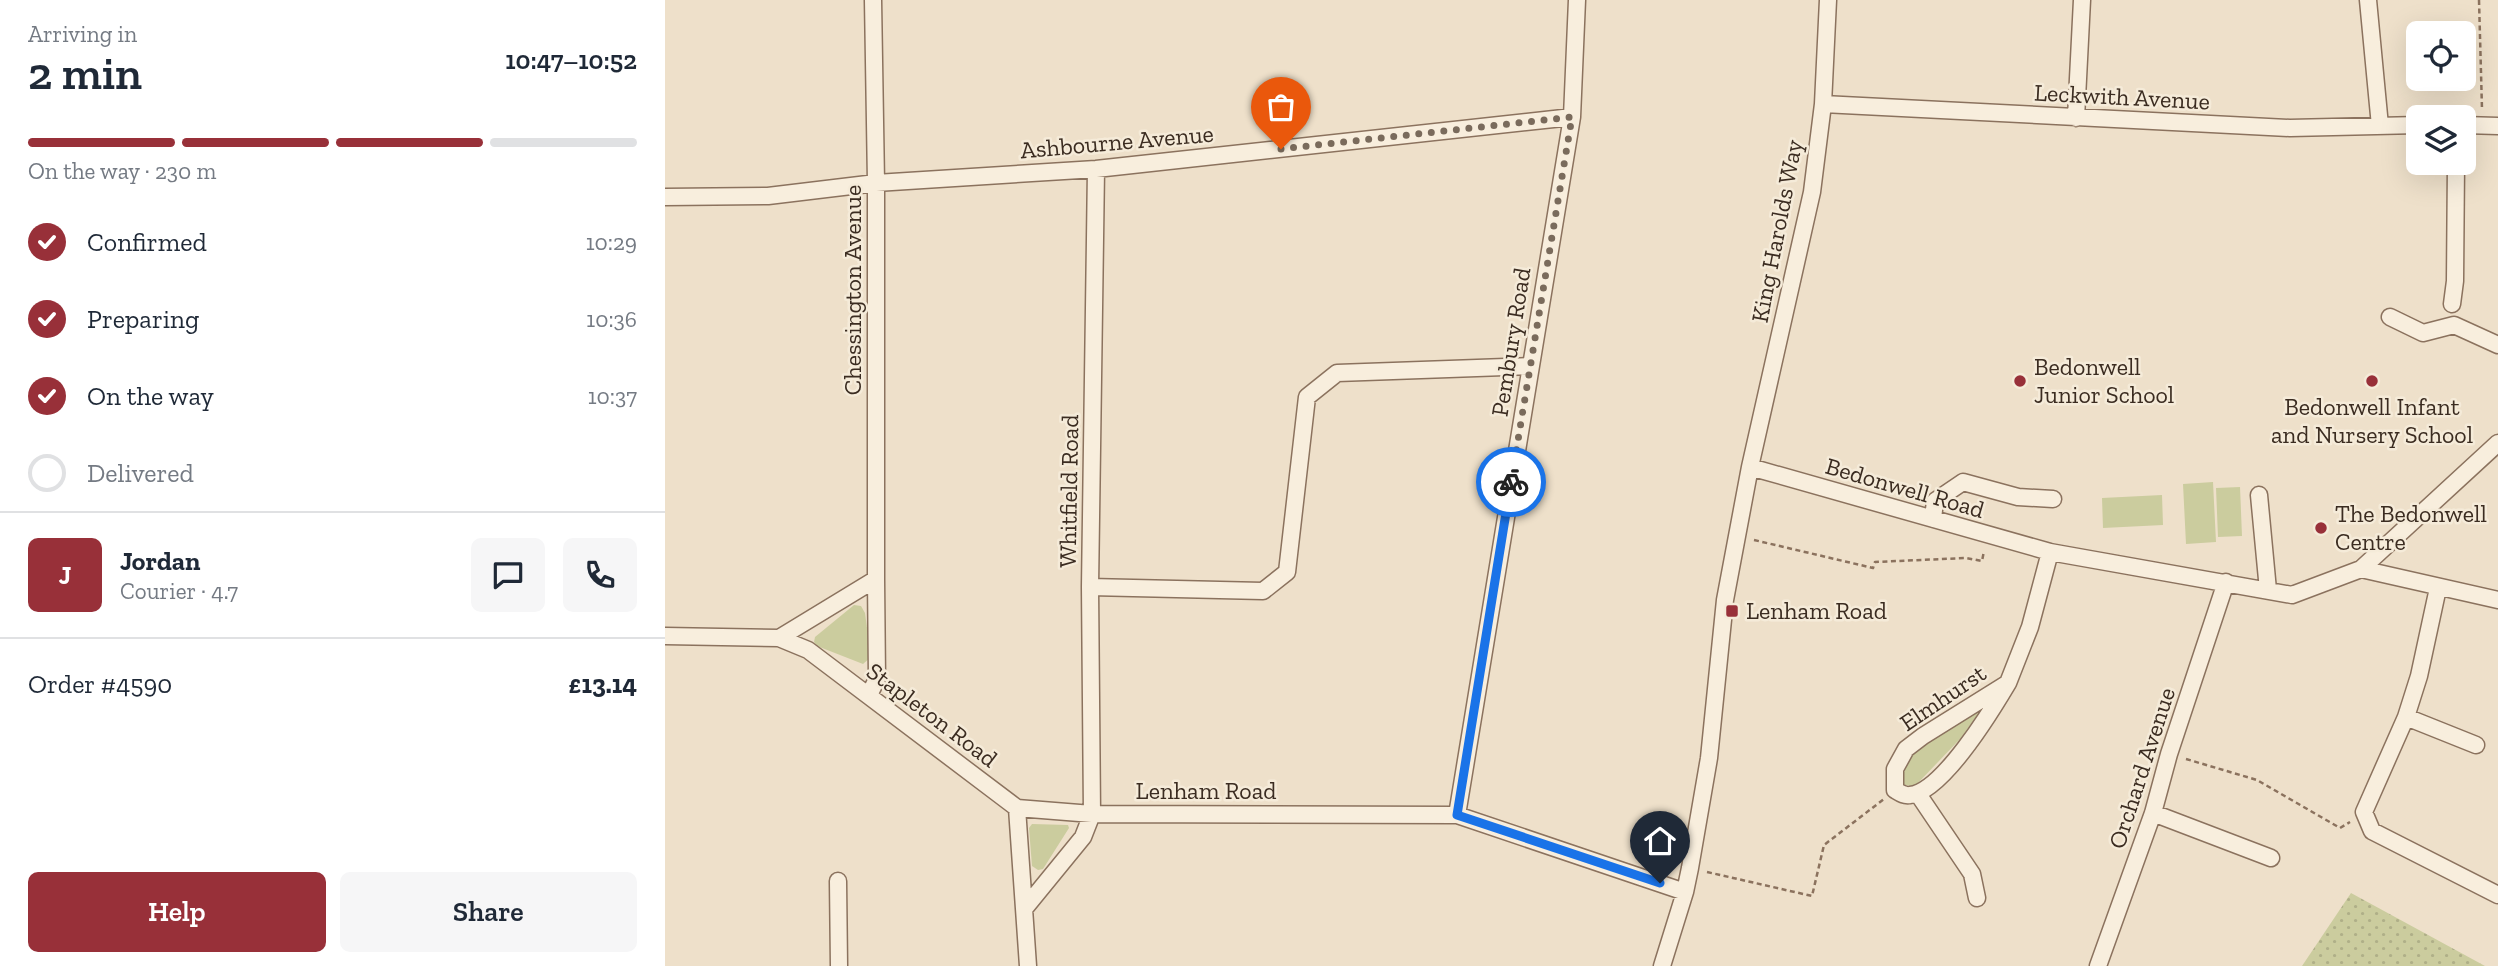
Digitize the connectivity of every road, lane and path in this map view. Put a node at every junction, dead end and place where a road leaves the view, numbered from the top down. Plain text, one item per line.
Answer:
1 (873, 0) edge
2 (1577, 0) edge
3 (1828, 0) edge
4 (2082, 0) edge
5 (2368, 0) edge
6 (2479, 0) edge
7 (1823, 104) junction
8 (1572, 117) junction
9 (2076, 118) junction
10 (2406, 125) edge
11 (2380, 126) junction
12 (2490, 126) edge
13 (1096, 169) junction
14 (2456, 175) edge
15 (876, 183) junction
16 (665, 197) edge
17 (2452, 304) dead end
18 (2391, 317) dead end
19 (2498, 345) edge
20 (1530, 366) junction
21 (2498, 443) edge
22 (1750, 467) junction
23 (2259, 495) dead end
24 (2053, 499) dead end
25 (1933, 519) junction
26 (1988, 534) junction
27 (1737, 536) junction
28 (2050, 552) junction
29 (2361, 569) junction
30 (876, 579) junction
31 (2226, 582) junction
32 (1090, 587) junction
33 (2438, 588) junction
34 (2268, 590) junction
35 (2498, 600) edge
36 (665, 636) edge
37 (779, 638) junction
38 (2008, 682) junction
39 (869, 695) junction
40 (2406, 717) junction
41 (2476, 745) dead end
42 (2169, 754) junction
43 (1895, 790) junction
44 (1918, 794) junction
45 (1017, 808) junction
46 (2364, 812) junction
47 (2153, 813) junction
48 (1092, 814) junction
49 (1457, 815) junction
50 (2271, 858) dead end
51 (1690, 868) junction
52 (838, 881) dead end
53 (1685, 892) junction
54 (2498, 895) edge
55 (1977, 898) dead end
56 (1025, 908) junction
57 (839, 966) edge
58 (1028, 966) edge
59 (1662, 966) edge
60 (2098, 966) edge

1 - 15 street, Chessington Avenue
2 - 8 street, Pembury Road
3 - 7 street, King Harolds Way
4 - 9 street
5 - 11 street
6 - 12 path
7 - 9 street, Leckwith Avenue
7 - 22 street, King Harolds Way
8 - 13 street, Ashbourne Avenue
8 - 20 street, Pembury Road
9 - 11 street, Leckwith Avenue
10 - 11 street, Leckwith Avenue
13 - 15 street, Ashbourne Avenue
13 - 32 street, Whitfield Road
14 - 17 street
15 - 16 street, Ashbourne Avenue
15 - 30 street, Chessington Avenue
18 - 19 street
20 - 32 street
20 - 49 street, Pembury Road
21 - 29 street, Bedonwell Road
22 - 25 street, Bedonwell Road
22 - 27 street
23 - 34 street
24 - 25 street
25 - 26 street, Bedonwell Road
26 - 27 path
26 - 28 street, Bedonwell Road
27 - 51 street
28 - 31 street, Bedonwell Road
28 - 38 street, Elmhurst
29 - 33 street
29 - 34 street, Bedonwell Road
30 - 37 street
30 - 39 street, Chessington Avenue
31 - 34 street, Bedonwell Road
31 - 42 street, Orchard Avenue
32 - 48 street, Whitfield Road
33 - 35 street
33 - 40 street
36 - 37 street, Stapleton Road
37 - 39 street, Stapleton Road
38 - 43 street, Elmhurst
38 - 44 street, Elmhurst
39 - 45 street, Stapleton Road
40 - 41 street
40 - 46 street
42 - 46 path
42 - 47 street, Orchard Avenue
43 - 44 street
43 - 51 path
44 - 55 street
45 - 48 street, Lenham Road
45 - 56 street
46 - 54 street
47 - 50 street
47 - 60 street, Orchard Avenue
48 - 49 street, Lenham Road
48 - 56 street
49 - 53 street, Lenham Road
51 - 53 street
52 - 57 street
53 - 59 street
56 - 58 street

